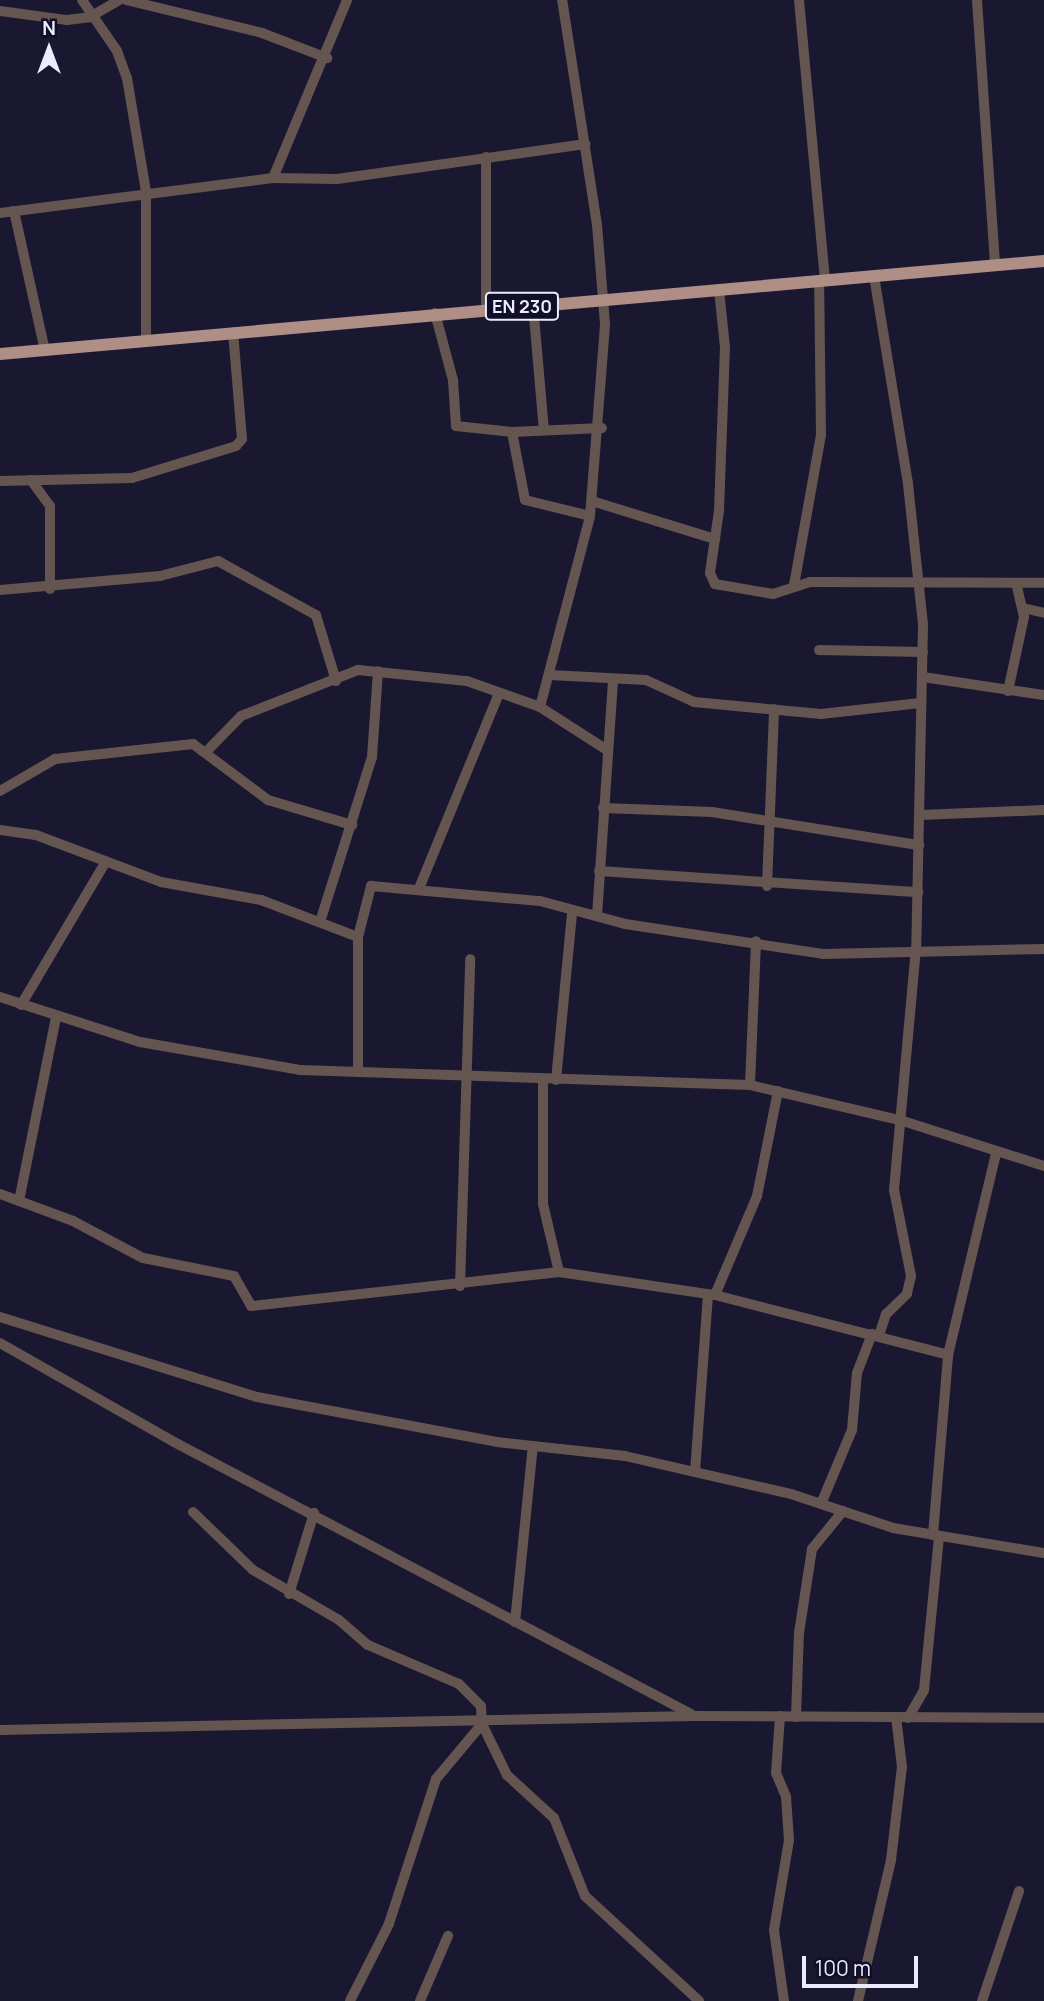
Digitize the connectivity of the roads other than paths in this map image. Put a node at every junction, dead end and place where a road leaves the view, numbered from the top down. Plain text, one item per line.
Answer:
1 (82, 0) edge
2 (119, 0) edge
3 (126, 0) edge
4 (347, 0) edge
5 (562, 0) edge
6 (799, 0) edge
7 (977, 0) edge
8 (0, 11) edge
9 (90, 17) junction
10 (327, 58) junction
11 (586, 144) junction
12 (486, 157) junction
13 (273, 178) junction
14 (146, 192) junction
15 (14, 211) junction
16 (0, 213) edge
17 (1044, 261) edge
18 (995, 265) junction
19 (874, 276) junction
20 (822, 281) junction
21 (719, 290) junction
22 (601, 299) junction
23 (534, 305) junction
24 (486, 309) junction
25 (435, 313) junction
26 (233, 332) junction
27 (146, 340) junction
28 (45, 351) junction
29 (0, 354) edge
30 (601, 428) junction
31 (544, 430) junction
32 (512, 432) junction
33 (31, 480) junction
34 (0, 481) edge
35 (592, 501) junction
36 (590, 516) junction
37 (715, 539) junction
38 (919, 579) junction
39 (1016, 583) junction
40 (1044, 583) edge
41 (794, 585) junction
42 (50, 589) junction
43 (0, 590) edge
44 (1023, 608) junction
45 (1044, 613) edge
46 (819, 650) dead end
47 (923, 652) junction
48 (378, 671) junction
49 (550, 676) junction
50 (923, 677) junction
51 (613, 680) junction
52 (335, 681) junction
53 (1008, 691) junction
54 (499, 692) junction
55 (1044, 695) edge
56 (920, 703) junction
57 (541, 707) junction
58 (774, 709) junction
59 (607, 750) junction
60 (206, 752) junction
61 (0, 791) edge
62 (603, 808) junction
63 (1044, 810) edge
64 (920, 816) junction
65 (768, 822) junction
66 (352, 825) junction
67 (0, 830) edge
68 (919, 845) junction
69 (106, 861) junction
70 (599, 872) junction
71 (420, 886) junction
72 (767, 886) junction
73 (918, 892) junction
74 (572, 913) junction
75 (597, 916) junction
76 (320, 922) junction
77 (358, 937) junction
78 (756, 941) junction
79 (916, 948) junction
80 (1044, 949) edge
81 (470, 959) dead end
82 (1, 1000) edge
83 (21, 1005) junction
84 (56, 1017) junction
85 (358, 1072) junction
86 (462, 1076) junction
87 (556, 1080) junction
88 (543, 1081) junction
89 (750, 1086) junction
90 (778, 1091) junction
91 (903, 1121) junction
92 (996, 1154) junction
93 (1044, 1166) edge
94 (0, 1194) edge
95 (19, 1201) junction
96 (559, 1272) junction
97 (460, 1286) junction
98 (712, 1295) junction
99 (0, 1317) edge
100 (876, 1334) junction
101 (0, 1343) edge
102 (948, 1356) junction
103 (534, 1446) junction
104 (695, 1472) junction
105 (821, 1504) junction
106 (843, 1511) junction
107 (193, 1512) dead end
108 (314, 1513) junction
109 (936, 1535) junction
110 (1044, 1553) edge
111 (289, 1594) junction
112 (515, 1622) junction
113 (694, 1716) junction
114 (780, 1716) junction
115 (796, 1717) junction
116 (902, 1718) junction
117 (1041, 1720) edge
118 (483, 1723) junction
119 (0, 1730) edge
120 (1019, 1891) dead end
121 (448, 1936) dead end
122 (349, 2001) edge
123 (421, 2001) edge
124 (699, 2001) edge
125 (784, 2001) edge
126 (858, 2001) edge
127 (982, 2001) edge

1 - 9 street
2 - 9 street
3 - 10 street
4 - 10 street
5 - 11 street
6 - 20 street
7 - 18 street
8 - 9 street
9 - 14 street
10 - 13 street
11 - 12 street
11 - 22 street
12 - 13 street
12 - 24 street
13 - 14 street
14 - 15 street
14 - 27 street
15 - 16 street
15 - 28 street
17 - 18 main road, EN 230
18 - 19 main road, EN 230
19 - 20 main road, EN 230
19 - 38 street
20 - 21 main road, EN 230
20 - 41 street
21 - 22 main road, EN 230
21 - 37 street
22 - 23 main road, EN 230
22 - 30 street
23 - 24 main road, EN 230
23 - 31 street
24 - 25 main road, EN 230
25 - 26 main road, EN 230
25 - 32 street
26 - 27 main road, EN 230
26 - 33 street
27 - 28 main road, EN 230
28 - 29 main road, EN 230
30 - 31 street
30 - 35 street
31 - 32 street
32 - 36 street
33 - 34 street
33 - 42 street
35 - 36 street
35 - 37 street
36 - 49 street
37 - 41 street
38 - 39 street
38 - 41 street
38 - 47 street
39 - 40 street
39 - 44 street
42 - 43 street
42 - 52 street
44 - 45 street
44 - 53 street
46 - 47 street
47 - 50 street
48 - 52 street
48 - 54 street
48 - 66 street
49 - 51 street
49 - 57 street
50 - 53 street
50 - 56 street
51 - 58 street
51 - 59 street
52 - 60 street
53 - 55 street
54 - 57 street
54 - 71 street
56 - 58 street
56 - 64 street
57 - 59 street
58 - 65 street
59 - 62 street
60 - 61 street
60 - 66 street
62 - 65 street
62 - 70 street
63 - 64 street
64 - 68 street
65 - 68 street
65 - 72 street
66 - 76 street
67 - 69 street
68 - 73 street
69 - 76 street
69 - 83 street
70 - 72 street
70 - 75 street
71 - 74 street
71 - 77 street
72 - 73 street
73 - 79 street
74 - 75 street
74 - 87 street
75 - 78 street
76 - 77 street
77 - 85 street
78 - 79 street
78 - 89 street
79 - 80 street
79 - 91 street
81 - 86 street
82 - 83 street
83 - 84 street
84 - 85 street
84 - 95 street
85 - 86 street
86 - 88 street
86 - 97 street
87 - 88 street
87 - 89 street
88 - 96 street
89 - 90 street
90 - 91 street
90 - 98 street
91 - 92 street
91 - 100 street
92 - 93 street
92 - 102 street
94 - 95 street
95 - 97 street
96 - 97 street
96 - 98 street
98 - 100 street
98 - 104 street
99 - 103 street
100 - 102 street
100 - 105 street
101 - 108 street
102 - 109 street
103 - 104 street
103 - 112 street
104 - 105 street
105 - 106 street
106 - 109 street
106 - 115 street
107 - 111 street
108 - 111 street
108 - 112 street
109 - 110 street
109 - 116 street
111 - 118 street
112 - 113 street
113 - 114 street
113 - 118 street
114 - 115 street
114 - 125 street
115 - 116 street
116 - 117 street
116 - 126 street
118 - 119 street
118 - 122 street
118 - 124 street
120 - 127 street
121 - 123 street

